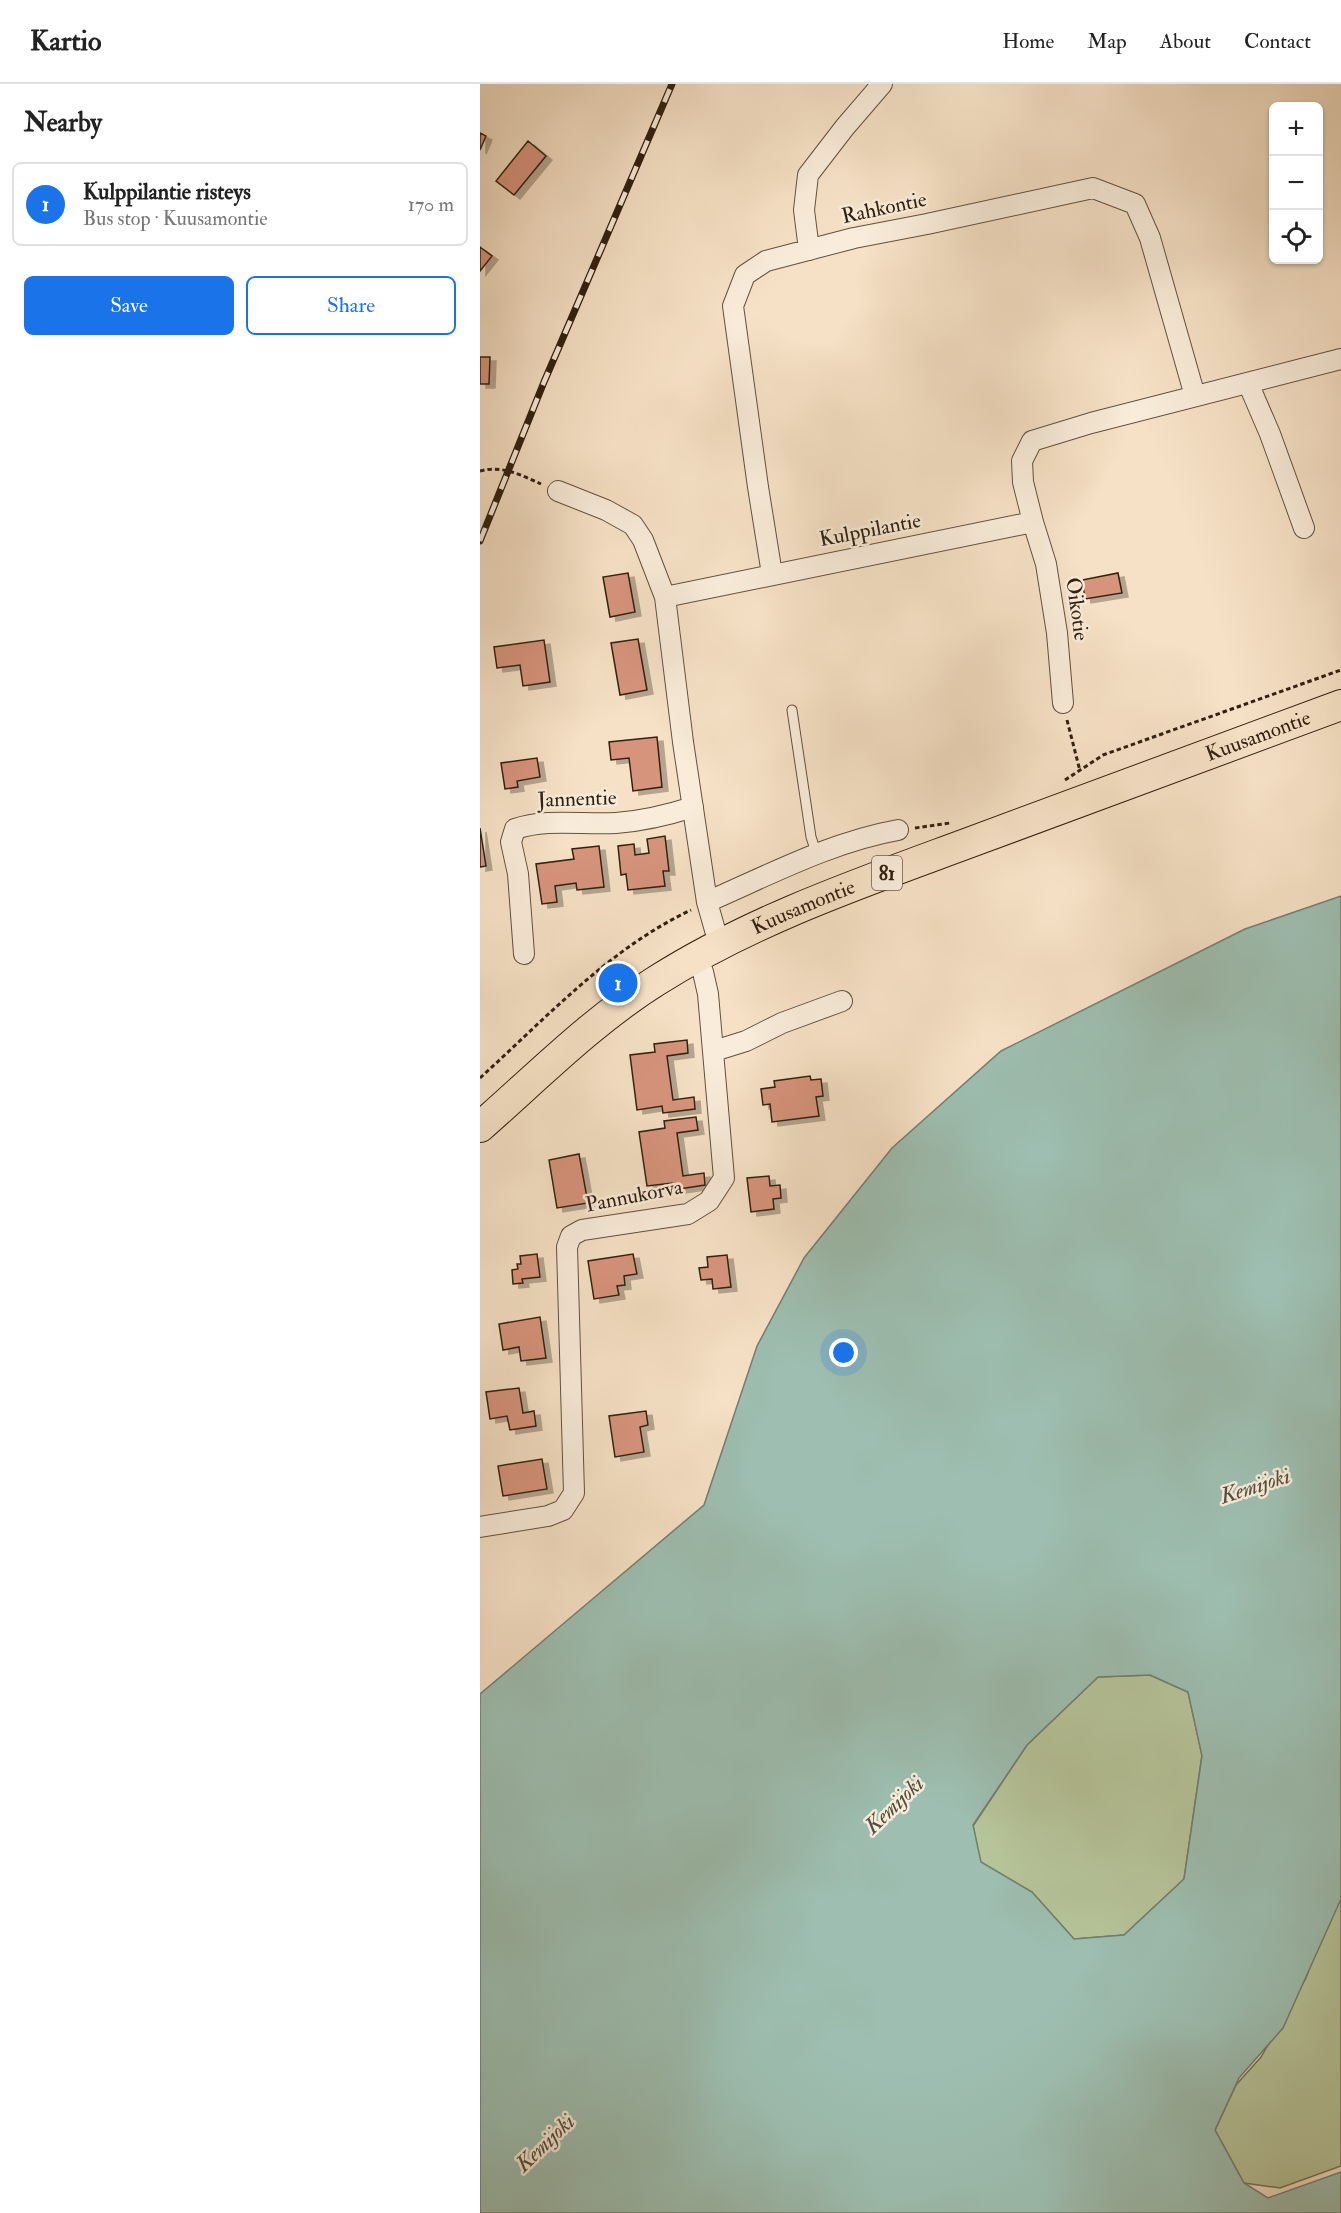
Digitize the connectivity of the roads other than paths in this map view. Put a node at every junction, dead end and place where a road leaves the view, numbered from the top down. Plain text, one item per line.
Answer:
1 (882, 84) edge
2 (809, 250) junction
3 (1341, 359) edge
4 (1248, 383) junction
5 (1195, 396) junction
6 (558, 491) road end
7 (1033, 522) junction
8 (1304, 528) dead end
9 (772, 574) junction
10 (665, 597) junction
11 (1063, 703) road end
12 (1341, 705) edge
13 (792, 710) dead end
14 (693, 807) junction
15 (898, 830) road end
16 (817, 855) junction
17 (707, 902) junction
18 (708, 951) junction
19 (524, 954) dead end
20 (842, 1001) dead end
21 (714, 1051) junction
22 (480, 1127) edge
23 (480, 1527) edge

1 - 2 street
2 - 5 street, Rahkontie
2 - 9 street, Rahkontie
3 - 4 street
4 - 5 street
4 - 8 street
5 - 7 street
6 - 10 street
7 - 9 street, Kulppilantie
7 - 11 street, Oikotie
9 - 10 street, Kulppilantie
10 - 14 street
12 - 18 main road, Kuusamontie / 81
13 - 16 lane
14 - 17 street
14 - 19 street, Jannentie
15 - 16 street
16 - 17 street
17 - 18 street
18 - 21 street, Pannukorva
18 - 22 main road, Kuusamontie / 81
20 - 21 street
21 - 23 street, Pannukorva

